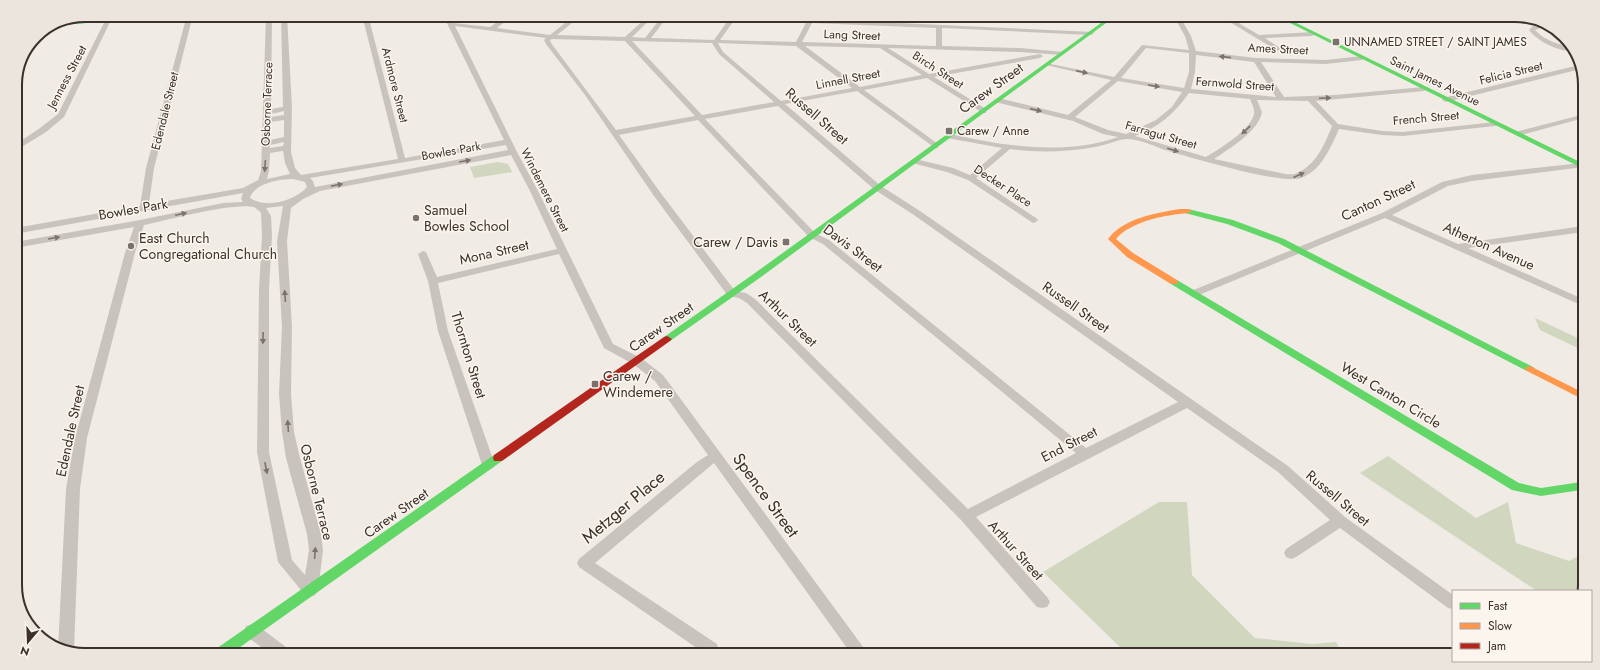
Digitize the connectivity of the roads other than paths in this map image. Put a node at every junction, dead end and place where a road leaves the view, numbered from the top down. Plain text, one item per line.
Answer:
1 (107, 22) edge
2 (188, 22) edge
3 (367, 22) edge
4 (502, 22) edge
5 (570, 22) edge
6 (645, 22) edge
7 (660, 22) edge
8 (730, 22) edge
9 (809, 22) edge
10 (875, 22) edge
11 (1105, 22) edge
12 (1180, 22) edge
13 (1233, 22) edge
14 (1289, 22) edge
15 (284, 24) joint
16 (450, 24) joint
17 (269, 25) joint
18 (939, 26) junction
19 (1537, 26) edge
20 (492, 29) junction
21 (1090, 33) junction
22 (1312, 34) junction
23 (552, 37) junction
24 (1258, 37) junction
25 (627, 39) junction
26 (646, 40) junction
27 (715, 42) junction
28 (798, 44) junction
29 (882, 46) junction
30 (939, 48) junction
31 (1566, 48) edge
32 (1278, 49) dead end
33 (277, 51) junction
34 (1062, 53) junction
35 (1193, 53) junction
36 (1362, 58) junction
37 (1256, 60) junction
38 (1048, 64) junction
39 (1576, 68) edge
40 (927, 76) junction
41 (1116, 79) junction
42 (278, 81) junction
43 (857, 88) junction
44 (1424, 89) junction
45 (1188, 92) junction
46 (1252, 97) junction
47 (1281, 98) junction
48 (1309, 98) junction
49 (998, 100) junction
50 (1446, 100) junction
51 (781, 103) junction
52 (288, 108) junction
53 (983, 111) junction
54 (267, 112) junction
55 (288, 117) junction
56 (701, 118) junction
57 (1069, 118) junction
58 (1578, 118) edge
59 (267, 120) junction
60 (1495, 124) junction
61 (1336, 126) junction
62 (615, 133) junction
63 (1518, 134) junction
64 (950, 136) junction
65 (1126, 137) junction
66 (288, 139) junction
67 (508, 142) junction
68 (22, 145) edge
69 (936, 146) junction
70 (266, 147) junction
71 (1008, 147) junction
72 (287, 148) junction
73 (513, 152) junction
74 (1207, 160) junction
75 (402, 161) junction
76 (915, 161) junction
77 (1578, 164) edge
78 (1578, 167) edge
79 (404, 172) junction
80 (298, 178) junction
81 (971, 178) junction
82 (253, 187) junction
83 (878, 188) junction
84 (300, 197) junction
85 (257, 205) junction
86 (144, 208) junction
87 (1385, 216) junction
88 (1032, 220) dead end
89 (140, 223) junction
90 (22, 230) edge
91 (1578, 231) edge
92 (812, 235) junction
93 (22, 243) edge
94 (1457, 247) junction
95 (1299, 250) junction
96 (562, 251) junction
97 (423, 254) dead end
98 (433, 281) junction
99 (1195, 293) junction
100 (732, 294) junction
101 (1578, 301) edge
102 (637, 361) junction
103 (1578, 394) edge
104 (1188, 402) junction
105 (1085, 454) junction
106 (716, 456) junction
107 (488, 465) junction
108 (1578, 487) edge
109 (966, 516) junction
110 (1340, 521) junction
111 (1291, 553) dead end
112 (310, 591) junction
113 (1042, 602) dead end
114 (1452, 602) edge
115 (252, 631) junction
116 (66, 645) edge
117 (228, 648) edge
118 (275, 648) edge
119 (710, 648) edge
120 (856, 648) edge

1 - 68 street, Jenness Street
2 - 86 street, Edendale Street
3 - 75 street, Ardmore Street
4 - 20 street
5 - 23 street
6 - 25 street
7 - 26 street
8 - 27 street
9 - 28 street
10 - 18 street
11 - 21 street, Carew Street
12 - 35 street
13 - 24 street
14 - 22 street, Saint James Avenue
15 - 17 street
15 - 33 street, Osborne Terrace
16 - 20 street, Lang Street
16 - 67 street, Windemere Street
17 - 33 street, Osborne Terrace
18 - 21 street
18 - 30 street
19 - 31 street
20 - 23 street, Lang Street
21 - 34 street, Carew Street
22 - 24 street
22 - 36 street, Saint James Avenue
23 - 25 street, Lang Street
23 - 62 street
24 - 32 street
25 - 26 street, Lang Street
25 - 56 street, Davis Street
26 - 27 street, Lang Street
27 - 28 street, Lang Street
27 - 51 street, Russell Street
28 - 29 street, Lang Street
28 - 43 street
29 - 30 street, Lang Street
29 - 40 street, Birch Street
30 - 34 street, Lang Street
33 - 42 street, Osborne Terrace
33 - 42 street, Osborne Terrace
34 - 38 street, Carew Street
34 - 40 street, Linnell Street
37 -> 35 street, Ames Street
35 - 41 street, Ames Street
35 - 45 street
36 - 37 street, Ames Street
36 - 44 street, Saint James Avenue
37 - 47 street
38 -> 41 street, Fernwold Street
38 - 49 street, Carew Street
39 - 50 street, Felicia Street
40 - 43 street, Linnell Street
40 - 53 street, Birch Street
41 -> 45 street, Fernwold Street
41 - 57 street
42 - 52 street, Osborne Terrace
42 - 54 street, Osborne Terrace
43 - 51 street, Linnell Street
43 - 69 street
48 -> 44 street, Fernwold Street
44 - 50 street, Saint James Avenue
45 - 46 street, Fernwold Street
45 - 65 street
46 - 47 street, Fernwold Street
46 -> 74 street
47 - 48 street, Fernwold Street
48 - 61 street
49 - 53 street, Carew Street
49 -> 57 street, Farragut Street
50 - 60 street, Saint James Avenue
51 - 56 street, Linnell Street
51 - 83 street, Russell Street
52 - 54 street
52 - 55 street, Osborne Terrace
53 - 64 street, Carew Street
54 - 59 street, Osborne Terrace
55 - 59 street
55 - 66 street, Osborne Terrace
56 - 62 street, Linnell Street
56 - 92 street, Davis Street
57 - 65 street, Farragut Street
58 - 63 street
59 - 70 street, Osborne Terrace
60 - 61 street, French Street
60 - 63 street, Saint James Avenue
74 -> 61 street, Farragut Street
62 - 100 street
63 - 77 street, Saint James Avenue
64 - 69 street, Carew Street
64 - 71 street
65 - 71 street
65 -> 74 street, Farragut Street
66 - 70 street
66 - 72 street, Osborne Terrace
67 - 73 street, Windemere Street
67 - 75 street, Bowles Park
69 - 76 street, Carew Street
70 - 72 street
70 -> 82 street, Osborne Terrace
71 - 81 street
72 - 80 street, Osborne Terrace
79 -> 73 street, Bowles Park
73 - 96 street, Windemere Street
75 - 79 street
75 - 79 street
75 - 80 street, Bowles Park
76 - 81 street, Decker Place
76 - 83 street, Carew Street
78 - 87 street, Canton Street
84 -> 79 street, Bowles Park
80 - 82 street, Bowles Park
80 - 84 street
81 - 88 street, Decker Place
82 - 85 street
82 - 86 street, Bowles Park
83 - 92 street, Carew Street
83 - 104 street, Russell Street
84 - 85 street, Bowles Park
112 -> 84 street, Osborne Terrace
89 -> 85 street, Bowles Park
85 -> 112 street
86 - 89 street
86 - 89 street
86 - 90 street, Bowles Park
87 - 94 street, Atherton Avenue
87 - 95 street, Canton Street
93 -> 89 street, Bowles Park
89 - 116 street, Edendale Street
91 - 94 street
92 - 100 street, Carew Street
92 - 105 street, Davis Street
94 - 101 street, Atherton Avenue
95 - 99 street, Canton Street
95 - 99 street, West Canton Circle
95 - 103 street
96 - 98 street, Mona Street
96 - 102 street, Windemere Street
97 - 98 street, Thornton Street
98 - 107 street, Thornton Street
99 - 108 street, West Canton Circle
100 - 102 street, Carew Street
100 - 109 street, Arthur Street
102 - 106 street, Spence Street
102 - 107 street, Carew Street
104 - 105 street, End Street
104 - 110 street, Russell Street
105 - 109 street, End Street
106 - 119 street, Metzger Place
106 - 120 street, Spence Street
107 - 112 street, Carew Street
109 - 113 street, Arthur Street
110 - 111 street
110 - 114 street, Russell Street
112 - 115 street, Carew Street
115 - 117 street, Carew Street
115 - 118 street

